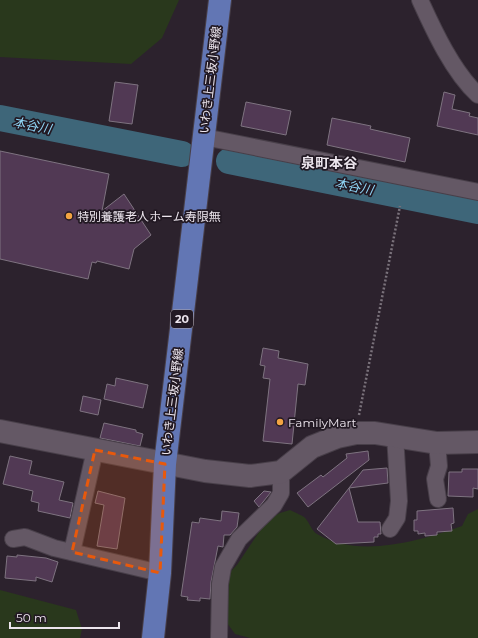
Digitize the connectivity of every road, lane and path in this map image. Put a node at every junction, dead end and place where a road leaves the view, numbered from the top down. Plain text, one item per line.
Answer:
1 (220, 0) edge
2 (420, 0) edge
3 (478, 95) edge
4 (204, 137) junction
5 (478, 192) edge
6 (400, 206) dead end
7 (0, 431) edge
8 (356, 433) junction
9 (395, 436) junction
10 (437, 442) junction
11 (478, 442) edge
12 (95, 450) junction
13 (165, 464) junction
14 (281, 472) junction
15 (438, 499) dead end
16 (390, 529) dead end
17 (13, 539) dead end
18 (72, 552) junction
19 (160, 573) junction
20 (155, 638) edge
21 (219, 638) edge

1 - 4 main road, いわき上三坂小野線 / 20
2 - 3 street
4 - 5 street
4 - 13 main road, いわき上三坂小野線 / 20
6 - 8 path
7 - 12 street
8 - 9 street
8 - 14 street
9 - 10 street
9 - 16 street
10 - 11 street
10 - 15 street
12 - 13 street
12 - 18 street
13 - 14 street
13 - 19 main road, いわき上三坂小野線 / 20
14 - 21 street
17 - 18 street
18 - 19 street
19 - 20 main road, いわき上三坂小野線 / 20

